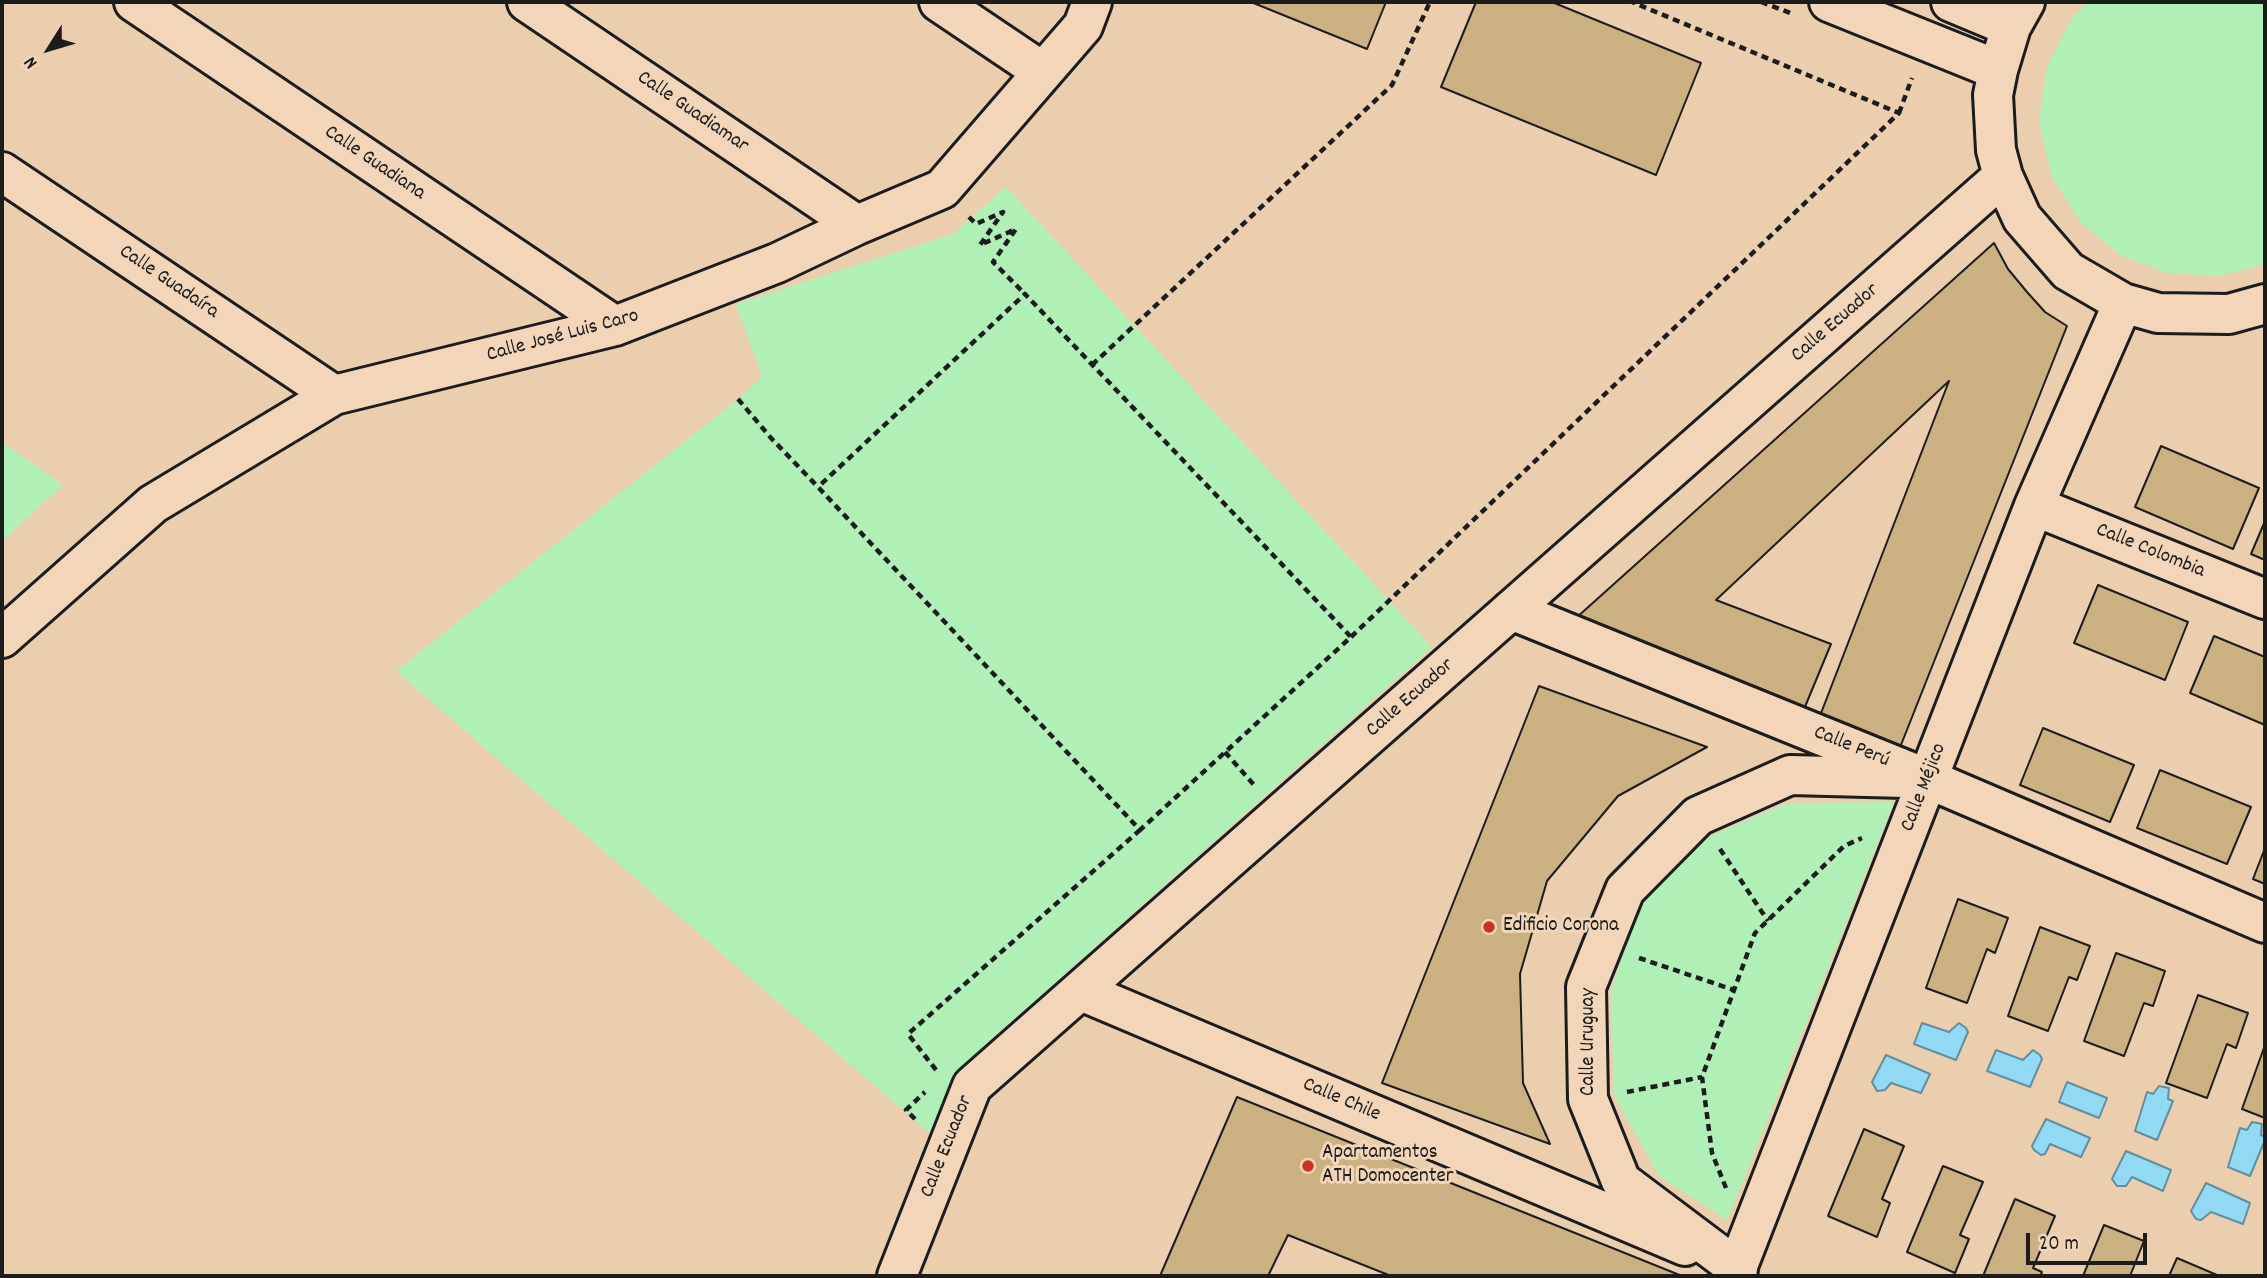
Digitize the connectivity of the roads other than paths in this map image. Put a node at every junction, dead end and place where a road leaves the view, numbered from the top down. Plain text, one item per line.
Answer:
1 (134, 2) edge
2 (527, 2) edge
3 (939, 2) edge
4 (1092, 2) edge
5 (1829, 2) edge
6 (1951, 2) edge
7 (2018, 15) edge
8 (1998, 70) junction
9 (1043, 72) junction
10 (2, 172) edge
11 (2003, 176) junction
12 (857, 225) junction
13 (2123, 303) junction
14 (2265, 304) edge
15 (615, 326) junction
16 (334, 395) junction
17 (2034, 506) junction
18 (2265, 599) edge
19 (1511, 610) junction
20 (2, 638) edge
21 (1928, 779) junction
22 (2265, 923) edge
23 (1081, 990) junction
24 (1743, 1274) edge
25 (897, 1276) edge

1 - 15 street, Calle Guadiana
2 - 12 street, Calle Guadiamar
3 - 9 street
4 - 9 street, Calle José Luis Caro
5 - 8 street
6 - 7 street
7 - 8 street
8 - 11 street
9 - 12 street, Calle José Luis Caro
10 - 16 street, Calle Guadaíra
11 - 13 street
11 - 19 street, Calle Ecuador
12 - 15 street, Calle José Luis Caro
13 - 14 street
13 - 17 street, Calle Méjico
15 - 16 street, Calle José Luis Caro
16 - 20 street, Calle José Luis Caro
17 - 18 street, Calle Colombia
17 - 21 street, Calle Méjico
19 - 21 street, Calle Perú
19 - 23 street, Calle Ecuador
21 - 22 street, Calle Perú
21 - 24 street, Calle Méjico
21 - 24 street, Calle Uruguay
23 - 24 street, Calle Chile
23 - 25 street, Calle Ecuador

